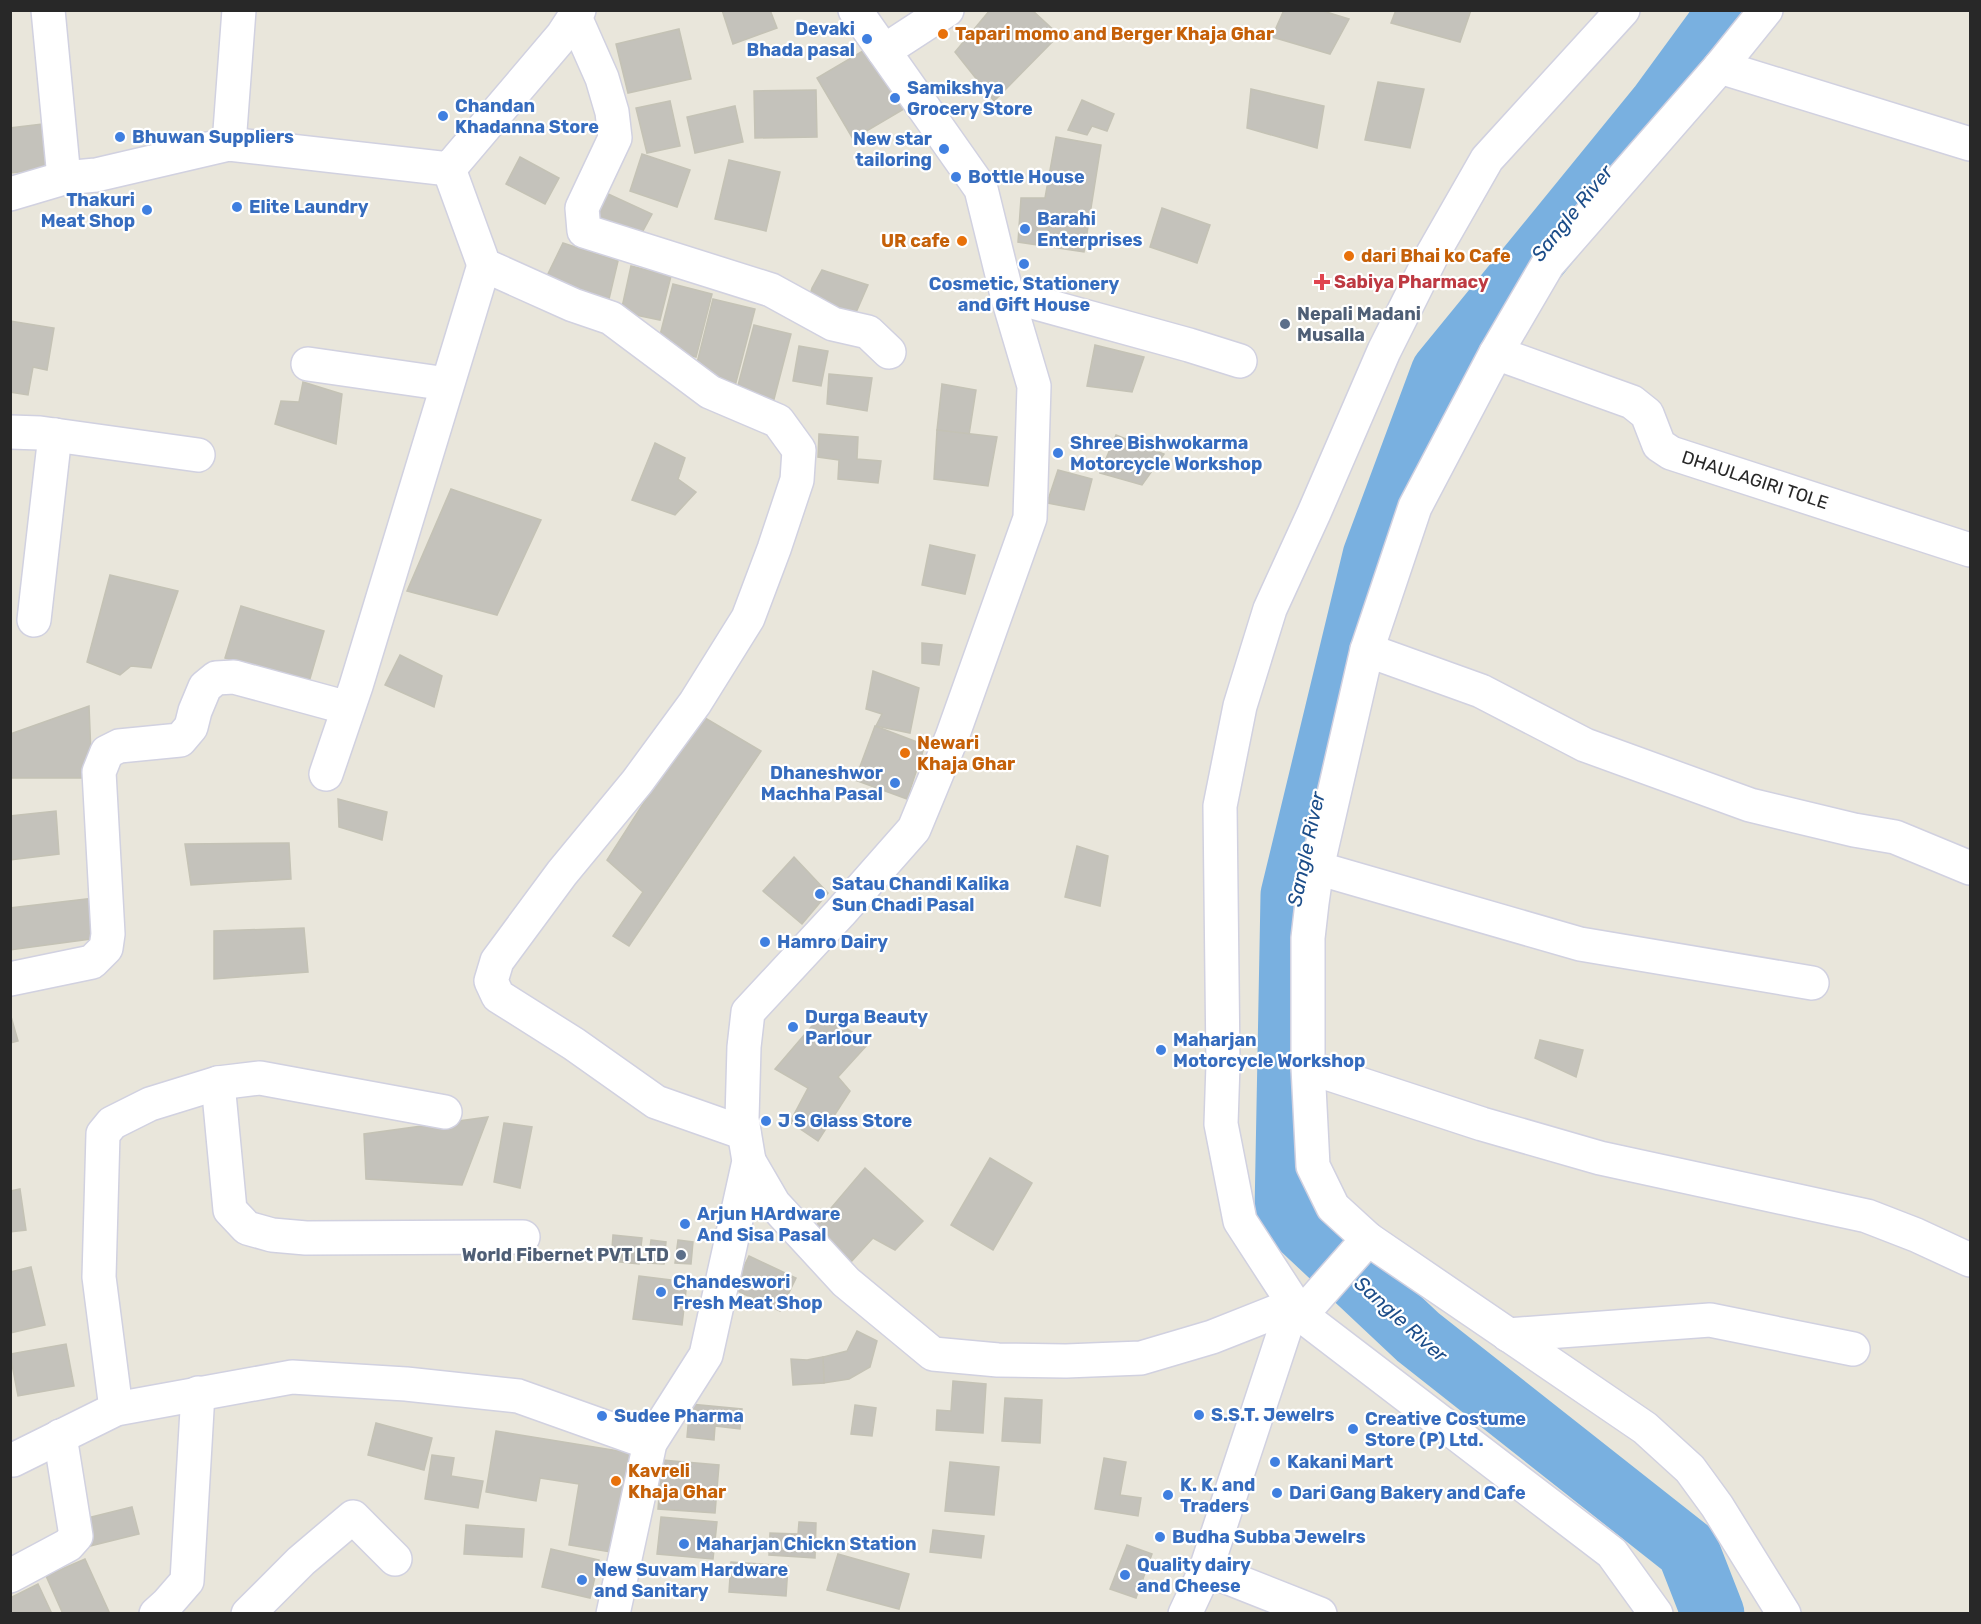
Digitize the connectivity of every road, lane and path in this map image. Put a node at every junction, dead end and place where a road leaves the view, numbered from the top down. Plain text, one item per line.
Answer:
1 (48, 10) edge
2 (239, 10) edge
3 (855, 10) edge
4 (947, 10) edge
5 (1623, 10) edge
6 (1766, 10) edge
7 (577, 14) edge
8 (884, 51) junction
9 (1720, 67) junction
10 (229, 144) junction
11 (1971, 144) edge
12 (449, 169) junction
13 (63, 178) junction
14 (10, 194) edge
15 (484, 265) junction
16 (1007, 295) junction
17 (889, 352) dead end
18 (1496, 353) junction
19 (1239, 361) dead end
20 (308, 364) dead end
21 (447, 384) junction
22 (10, 432) edge
23 (55, 435) junction
24 (198, 455) dead end
25 (1971, 550) edge
26 (34, 620) dead end
27 (1367, 650) junction
28 (348, 708) junction
29 (326, 774) dead end
30 (1971, 867) edge
31 (1317, 868) junction
32 (10, 979) edge
33 (1812, 983) dead end
34 (1308, 1067) junction
35 (218, 1083) junction
36 (445, 1112) dead end
37 (747, 1147) junction
38 (523, 1237) dead end
39 (1363, 1247) junction
40 (1971, 1260) edge
41 (1304, 1305) junction
42 (1508, 1335) junction
43 (1853, 1349) dead end
44 (198, 1393) junction
45 (116, 1409) junction
46 (60, 1436) junction
47 (650, 1443) junction
48 (11, 1458) edge
49 (394, 1559) dead end
50 (1206, 1569) junction
51 (10, 1576) edge
52 (156, 1614) edge
53 (248, 1614) edge
54 (613, 1614) edge
55 (1185, 1614) edge
56 (1320, 1614) edge
57 (1656, 1614) edge
58 (1784, 1614) edge

1 - 13 street
2 - 10 street
3 - 8 street
4 - 8 street
5 - 41 street
6 - 9 street
7 - 12 street
7 - 17 street
8 - 16 street
9 - 11 street
9 - 18 street
10 - 12 street
10 - 13 street
12 - 15 street
13 - 14 street
15 - 21 street
15 - 37 street
16 - 19 street
16 - 37 street
18 - 25 street, DHAULAGIRI TOLE
18 - 27 street
20 - 21 street
21 - 28 street
22 - 23 street
23 - 24 street
23 - 26 street
27 - 30 street
27 - 31 street
28 - 29 street
28 - 32 street
31 - 33 street
31 - 34 street
34 - 39 street
34 - 40 street
35 - 36 street
35 - 38 street
35 - 45 street
37 - 41 street
37 - 47 street
39 - 41 street
39 - 42 street
41 - 50 street
41 - 57 street
42 - 43 street
42 - 58 street
44 - 45 street
44 - 47 street
44 - 52 street
45 - 46 street
46 - 48 street
46 - 51 street
47 - 54 street
49 - 53 street
50 - 55 street
50 - 56 street

